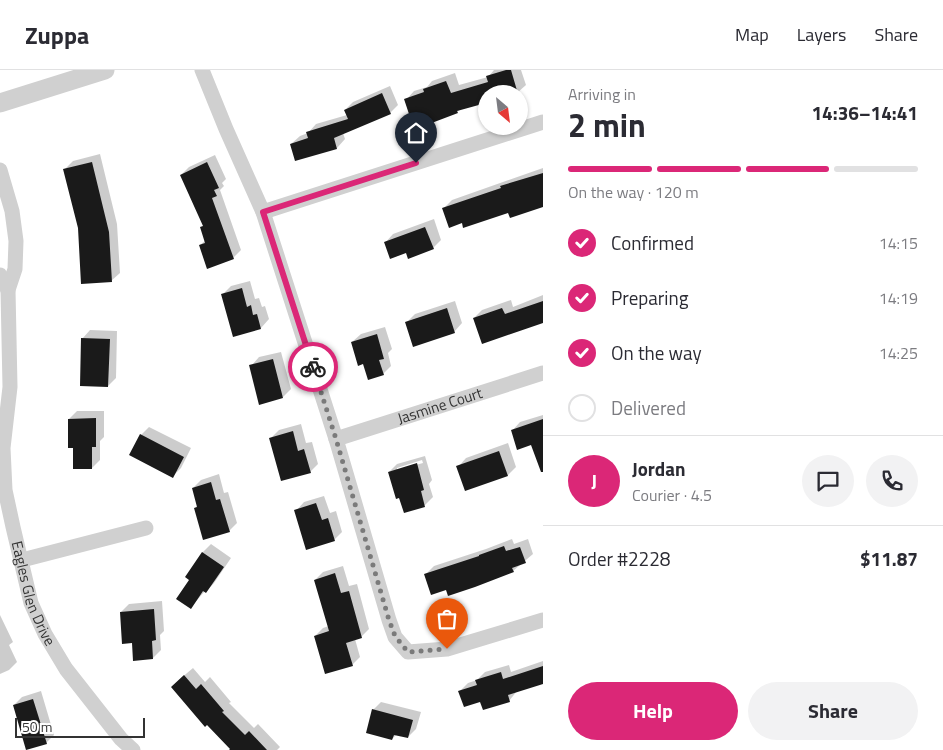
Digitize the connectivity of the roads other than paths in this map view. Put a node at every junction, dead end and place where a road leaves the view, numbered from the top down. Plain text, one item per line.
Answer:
1 (105, 70) edge
2 (202, 70) edge
3 (0, 103) edge
4 (543, 122) edge
5 (0, 170) edge
6 (263, 212) junction
7 (0, 275) edge
8 (4, 291) edge
9 (543, 373) edge
10 (336, 439) junction
11 (146, 528) dead end
12 (22, 560) junction
13 (543, 620) edge
14 (116, 745) edge
15 (133, 750) edge

1 - 3 street
2 - 6 street
4 - 6 street
5 - 8 street, Eagles Glen Drive
6 - 10 street
7 - 8 street, Eagles Glen Drive
8 - 12 street, Eagles Glen Drive
9 - 10 street, Jasmine Court
10 - 13 street
11 - 12 street
12 - 14 street, Eagles Glen Drive
14 - 15 street, Eagles Glen Drive

